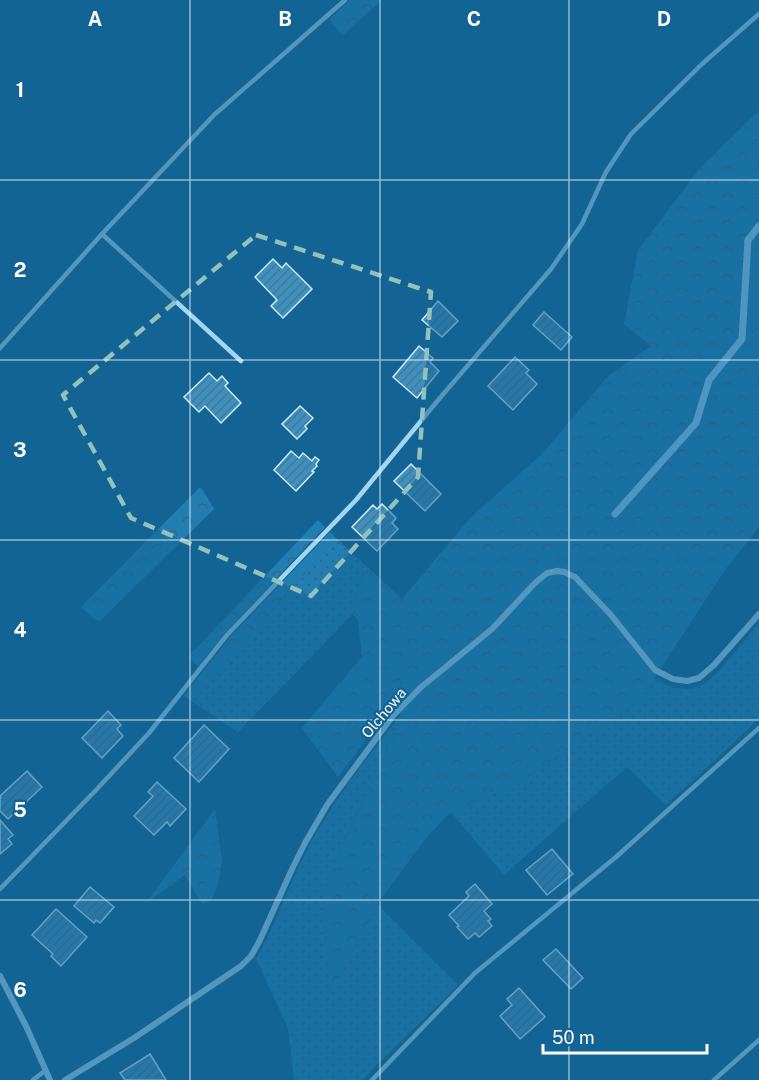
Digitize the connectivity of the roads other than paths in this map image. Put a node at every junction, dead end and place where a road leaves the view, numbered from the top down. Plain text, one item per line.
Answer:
1 (345, 0) edge
2 (759, 14) edge
3 (102, 234) junction
4 (0, 348) edge
5 (241, 362) dead end
6 (759, 614) edge
7 (759, 728) edge
8 (0, 889) edge
9 (0, 976) edge
10 (759, 1040) edge
11 (46, 1070) junction
12 (33, 1080) edge
13 (50, 1080) edge
14 (65, 1080) edge
15 (372, 1080) edge
16 (714, 1080) edge

1 - 3 lane
2 - 8 lane
3 - 4 lane
3 - 5 lane
6 - 14 street, Olchowa
7 - 15 lane
9 - 11 street
10 - 16 lane
11 - 12 lane
11 - 13 street

